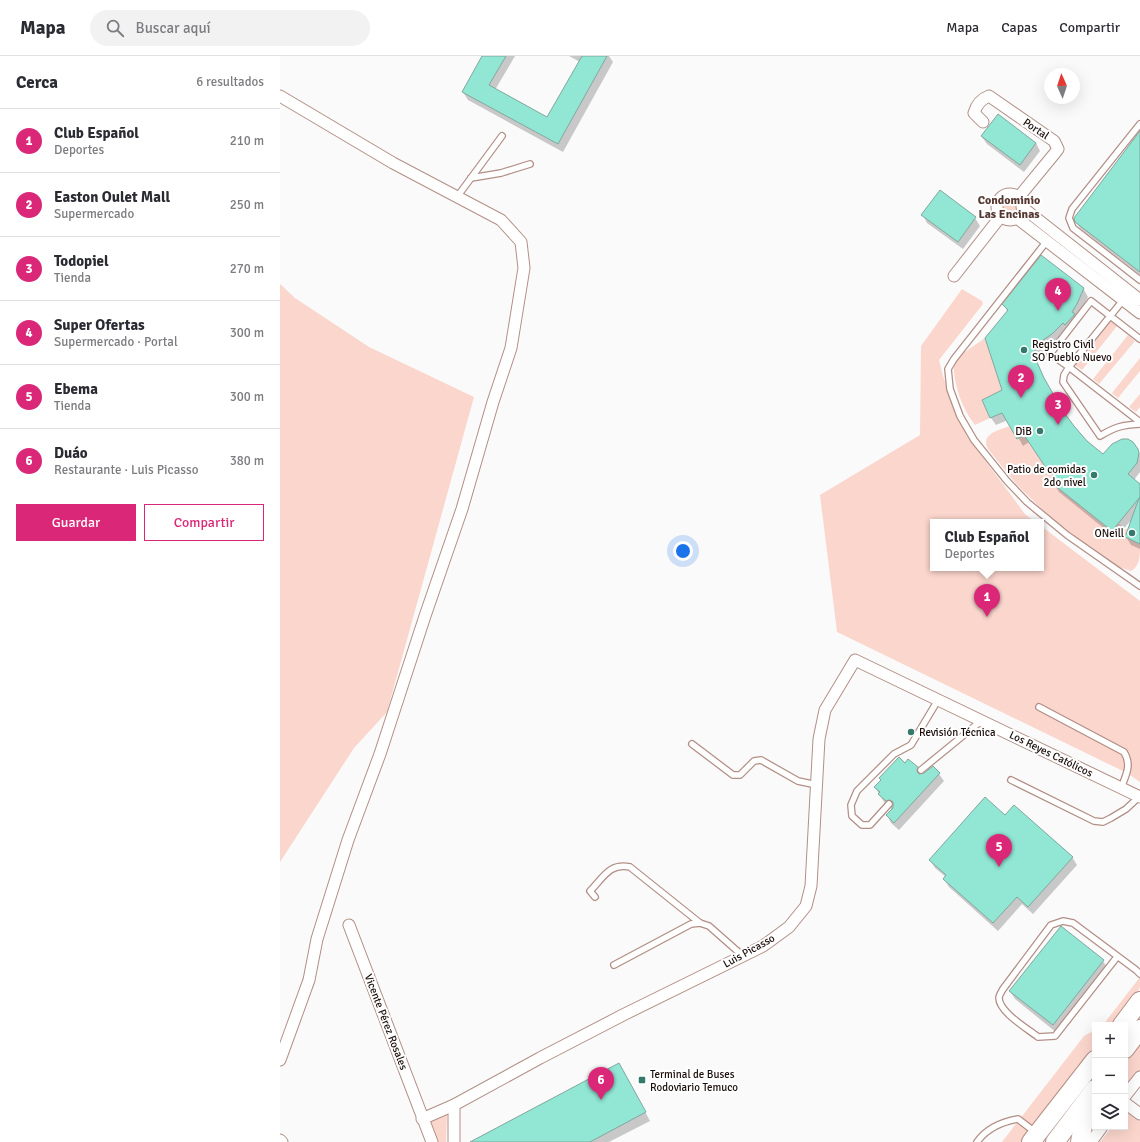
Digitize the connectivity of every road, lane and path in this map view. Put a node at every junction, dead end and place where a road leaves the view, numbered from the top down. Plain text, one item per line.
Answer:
1 (280, 96) edge
2 (983, 122) dead end
3 (1140, 124) edge
4 (502, 136) dead end
5 (530, 164) dead end
6 (471, 178) junction
7 (457, 197) junction
8 (1020, 202) junction
9 (1001, 216) junction
10 (1017, 218) junction
11 (1047, 240) junction
12 (954, 276) dead end
13 (1140, 280) edge
14 (1127, 296) junction
15 (1140, 300) edge
16 (1140, 314) edge
17 (1110, 316) junction
18 (1140, 339) edge
19 (1069, 367) junction
20 (1140, 423) edge
21 (1140, 586) edge
22 (855, 660) joint
23 (938, 700) junction
24 (1039, 707) dead end
25 (981, 720) junction
26 (692, 744) dead end
27 (921, 770) dead end
28 (1011, 780) dead end
29 (817, 785) junction
30 (1121, 788) junction
31 (1139, 797) edge
32 (889, 804) dead end
33 (595, 897) dead end
34 (700, 923) junction
35 (349, 925) dead end
36 (743, 956) junction
37 (1117, 956) junction
38 (614, 965) dead end
39 (1140, 974) edge
40 (1140, 1001) edge
41 (1124, 1022) edge
42 (1140, 1029) edge
43 (1128, 1045) edge
44 (280, 1060) edge
45 (1092, 1064) edge
46 (1140, 1077) edge
47 (1092, 1094) edge
48 (1093, 1094) edge
49 (1127, 1094) edge
50 (454, 1105) junction
51 (1128, 1105) edge
52 (1056, 1110) junction
53 (1140, 1114) edge
54 (422, 1119) junction
55 (1100, 1130) edge
56 (1034, 1138) edge
57 (1056, 1141) edge
58 (432, 1142) edge
59 (454, 1142) edge
60 (977, 1142) edge
61 (1080, 1142) edge
62 (1091, 1142) edge

1 - 7 street
2 - 8 street, Portal
3 - 13 lane
4 - 6 lane
5 - 6 lane
6 - 7 lane
7 - 44 street
8 - 9 street
8 - 10 street, Portal
8 - 14 street
9 - 10 street
9 - 12 street
10 - 11 street
11 - 14 street
11 - 21 lane
14 - 15 street
14 - 16 street
14 - 17 lane
17 - 18 lane
17 - 19 lane
17 - 19 lane
19 - 20 lane
19 - 20 lane
22 - 23 street, Los Reyes Católicos
22 - 29 street, Luis Picasso
23 - 25 street, Los Reyes Católicos
23 - 32 lane
24 - 30 lane
25 - 27 lane
25 - 30 street, Los Reyes Católicos
26 - 29 lane
28 - 31 lane
29 - 36 street, Luis Picasso
30 - 31 street, Los Reyes Católicos
33 - 34 lane
34 - 36 lane
34 - 38 lane
35 - 54 street, Vicente Pérez Rosales
36 - 50 street, Luis Picasso
37 - 37 lane
37 - 39 lane
40 - 41 main road
42 - 43 main road
45 - 52 main road
46 - 49 street
47 - 57 main road
48 - 61 main road
50 - 54 street
50 - 59 street
51 - 53 street
52 - 56 main road
52 - 57 main road
54 - 58 street, Vicente Pérez Rosales
55 - 62 street
56 - 60 lane

